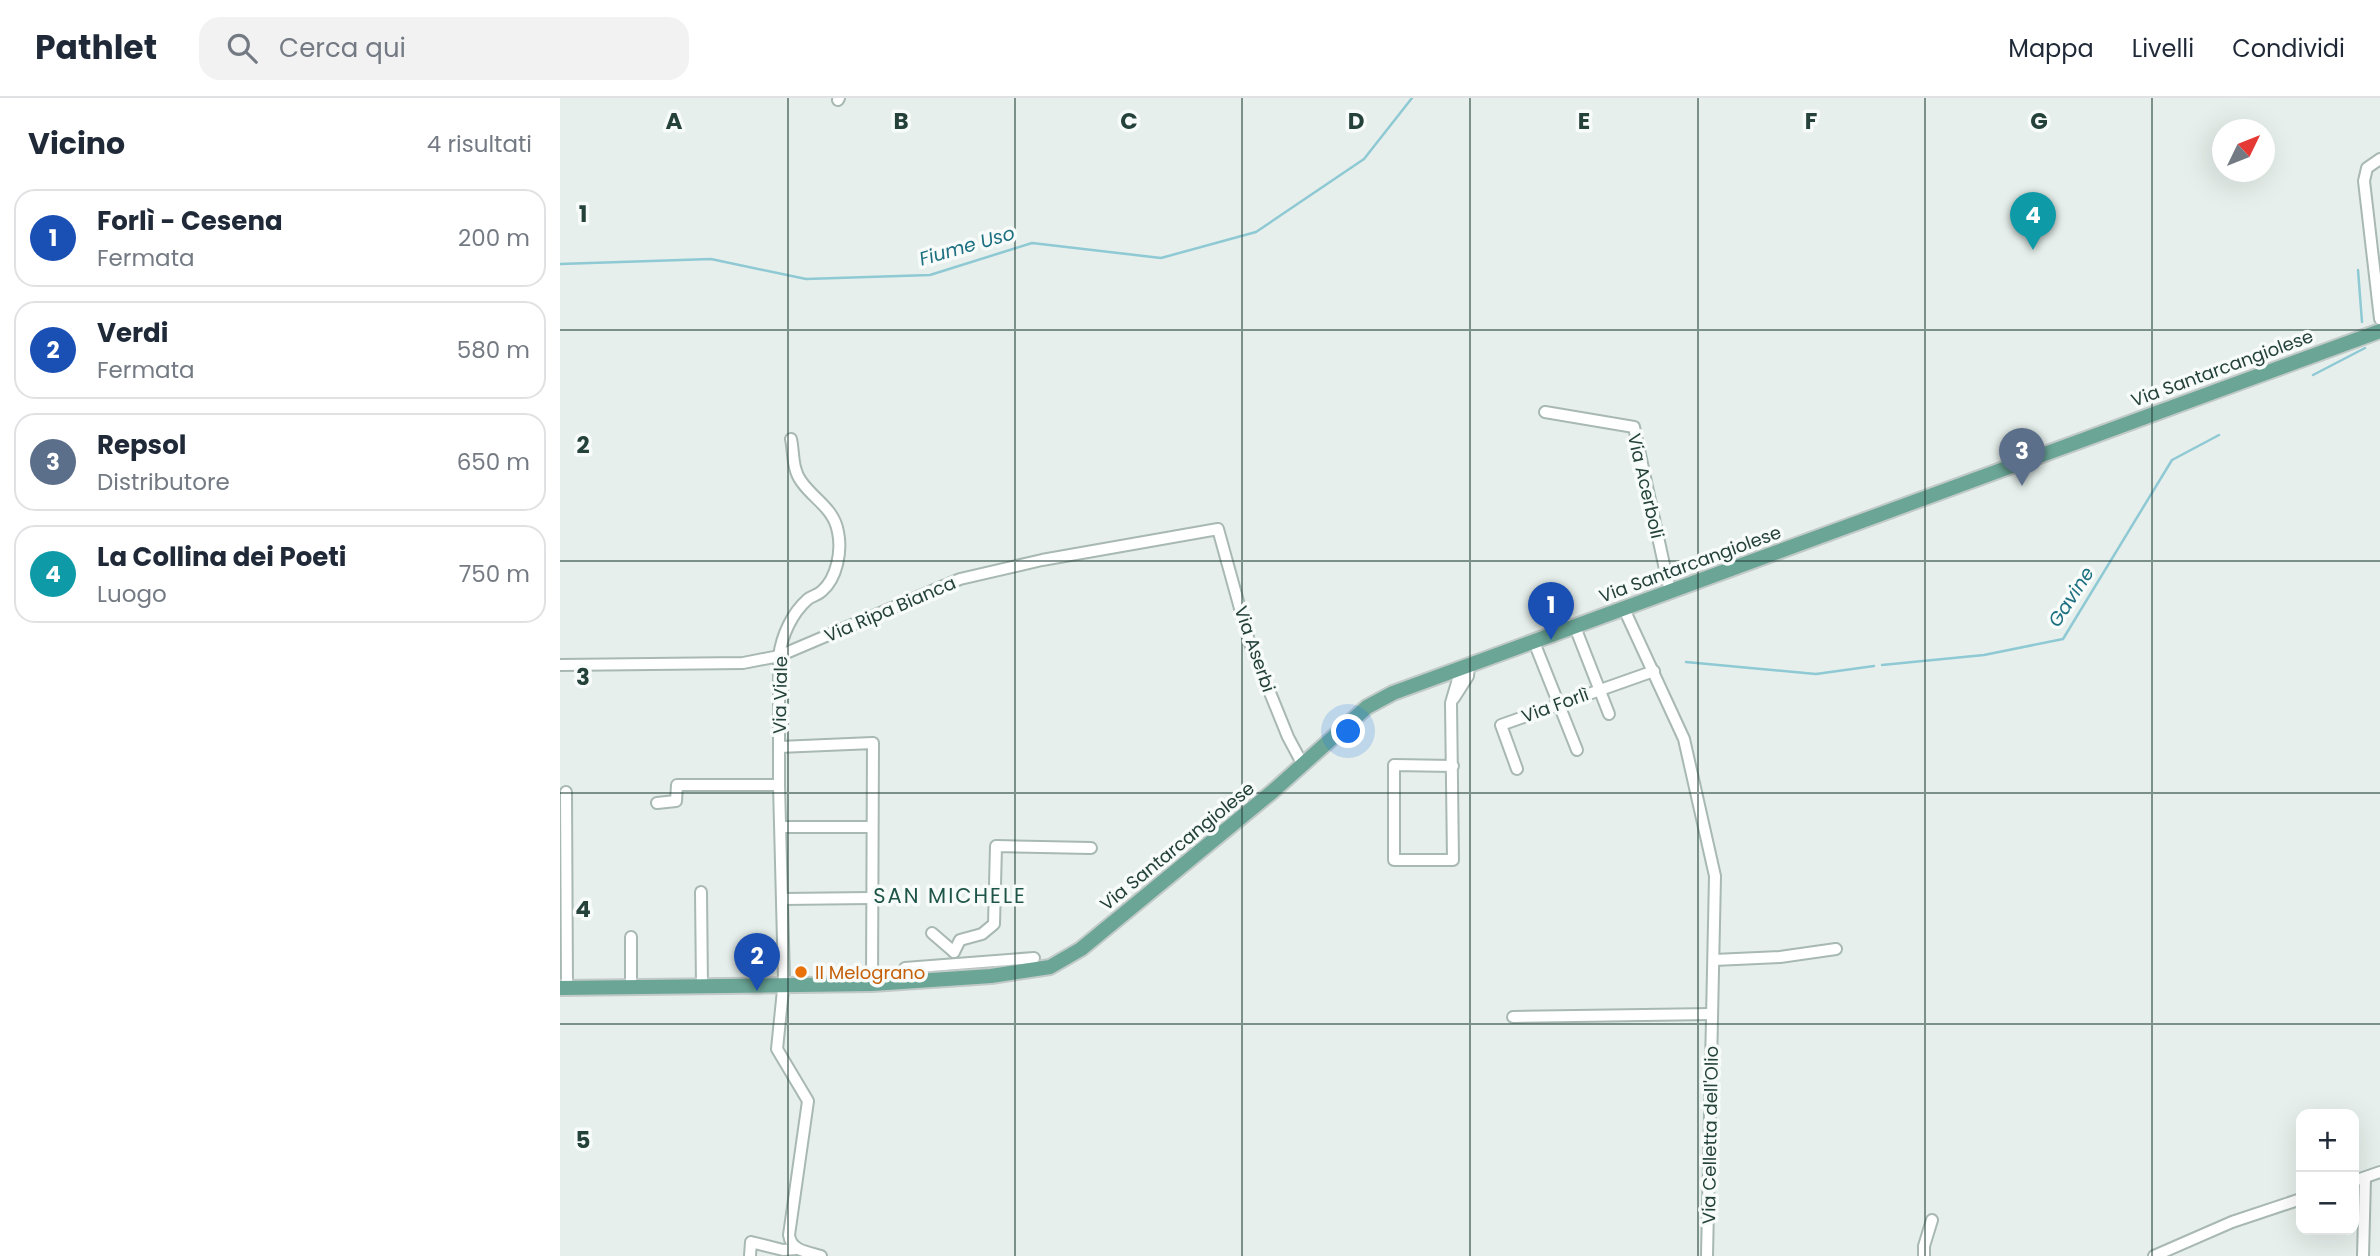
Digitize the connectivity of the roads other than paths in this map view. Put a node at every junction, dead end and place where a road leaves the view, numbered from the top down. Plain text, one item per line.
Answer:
1 (2380, 159) edge
2 (2380, 319) edge
3 (2380, 331) edge
4 (1545, 412) dead end
5 (791, 439) dead end
6 (1219, 529) joint
7 (1670, 592) junction
8 (1624, 609) junction
9 (1576, 627) junction
10 (1534, 642) junction
11 (779, 656) junction
12 (560, 665) edge
13 (1465, 668) junction
14 (1654, 671) junction
15 (1426, 680) junction
16 (1600, 689) junction
17 (1451, 703) junction
18 (1560, 703) junction
19 (1609, 714) dead end
20 (779, 747) junction
21 (1577, 750) dead end
22 (1303, 765) junction
23 (1453, 766) junction
24 (1517, 769) dead end
25 (779, 785) junction
26 (566, 792) dead end
27 (657, 803) dead end
28 (782, 827) junction
29 (872, 827) junction
30 (1091, 848) dead end
31 (701, 892) dead end
32 (871, 898) junction
33 (783, 899) junction
34 (932, 933) dead end
35 (631, 937) dead end
36 (1836, 950) dead end
37 (954, 952) junction
38 (1034, 958) dead end
39 (1714, 960) junction
40 (905, 968) dead end
41 (958, 971) junction
42 (872, 984) junction
43 (702, 986) junction
44 (631, 987) junction
45 (784, 987) junction
46 (563, 988) edge
47 (1712, 1014) junction
48 (1513, 1017) dead end
49 (2380, 1172) edge
50 (2359, 1179) edge
51 (2296, 1201) edge
52 (1932, 1220) dead end
53 (789, 1235) junction
54 (770, 1244) junction
55 (796, 1249) junction
56 (750, 1256) edge
57 (821, 1256) edge
58 (1707, 1256) edge
59 (1924, 1256) edge
60 (2154, 1256) edge
61 (2363, 1256) edge

1 - 2 street
3 - 7 main road, Via Santarcangiolese
4 - 7 street, Via Acerboli
5 - 11 street, Via Viale
6 - 11 street, Via Ripa Bianca
6 - 22 street, Via Aserbi
7 - 8 main road, Via Santarcangiolese
8 - 9 main road, Via Santarcangiolese
8 - 14 street, Via Celletta dell'Olio
9 - 10 main road, Via Santarcangiolese
9 - 16 street
10 - 13 main road, Via Santarcangiolese
10 - 18 street
11 - 12 street, Via Ripa Bianca
11 - 20 street, Via Viale
13 - 15 main road, Via Santarcangiolese
13 - 17 street
14 - 16 street, Via Forlì
14 - 39 street, Via Celletta dell'Olio
15 - 17 street
15 - 22 main road, Via Santarcangiolese
16 - 18 street, Via Forlì
16 - 19 street
17 - 23 street
18 - 21 street
18 - 24 street, Via Forlì
20 - 25 street, Via Viale
20 - 29 street
22 - 41 main road, Via Santarcangiolese
23 - 23 street
25 - 27 street
25 - 28 street, Via Viale
26 - 46 street
28 - 29 street
28 - 33 street, Via Viale
29 - 32 street
30 - 37 street
31 - 43 street
32 - 33 street
32 - 42 street
33 - 45 street, Via Viale
34 - 37 street
35 - 44 street
36 - 39 street
37 - 41 street
38 - 41 street, Via Santarcangiolese
39 - 47 street, Via Celletta dell'Olio
40 - 41 street, Via Santarcangiolese
41 - 42 main road, Via Santarcangiolese
42 - 45 main road, Via Santarcangiolese
43 - 44 main road, Via Santarcangiolese
43 - 45 main road, Via Santarcangiolese
44 - 46 main road, Via Santarcangiolese
45 - 53 street, Via Viale
47 - 48 street
47 - 58 street, Via Celletta dell'Olio
49 - 50 street
50 - 61 street
51 - 60 street
52 - 59 street
53 - 54 street
53 - 55 street
54 - 55 street
54 - 56 street
55 - 57 street

